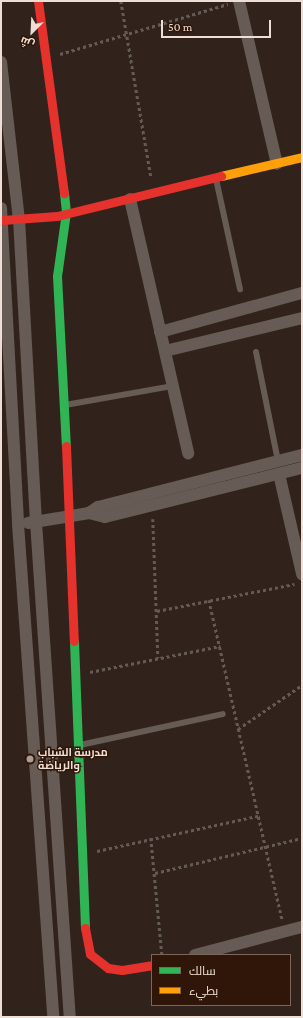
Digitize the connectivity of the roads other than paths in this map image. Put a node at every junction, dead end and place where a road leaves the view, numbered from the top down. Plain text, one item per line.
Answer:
1 (38, 1) edge
2 (234, 2) edge
3 (1, 62) edge
4 (302, 157) edge
5 (277, 164) junction
6 (216, 179) junction
7 (130, 199) junction
8 (66, 212) junction
9 (2, 214) edge
10 (19, 215) junction
11 (240, 289) dead end
12 (302, 293) edge
13 (302, 318) edge
14 (160, 332) junction
15 (165, 351) junction
16 (256, 352) dead end
17 (173, 386) junction
18 (64, 405) junction
19 (188, 453) dead end
20 (302, 455) edge
21 (278, 461) junction
22 (302, 468) edge
23 (279, 474) junction
24 (89, 512) junction
25 (70, 516) junction
26 (36, 522) junction
27 (18, 524) junction
28 (302, 574) edge
29 (223, 714) dead end
30 (78, 745) junction
31 (302, 927) edge
32 (199, 954) edge
33 (151, 965) edge
34 (53, 1017) edge
35 (70, 1017) edge

1 - 8 street
2 - 5 street
3 - 10 street
4 - 5 street
5 - 6 street
6 - 7 street
6 - 11 lane
7 - 8 street
7 - 14 street
8 - 10 street
8 - 18 street
9 - 10 street
9 - 27 street
10 - 26 street
12 - 14 street
13 - 15 street
14 - 15 street
15 - 17 street
16 - 21 lane
17 - 18 lane
17 - 19 street
18 - 25 street
20 - 21 street
21 - 24 street
22 - 23 street
23 - 24 street
23 - 28 street
24 - 25 street
25 - 26 street
25 - 30 street
26 - 27 street
26 - 35 street
27 - 34 street
29 - 30 lane
30 - 33 street
31 - 32 street

